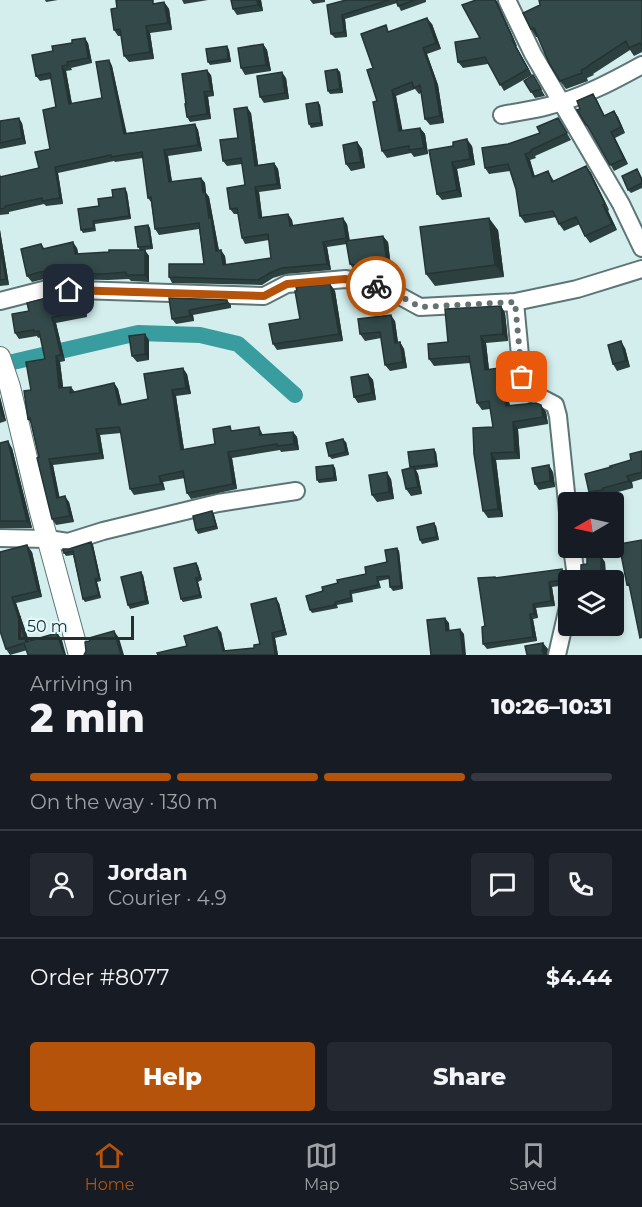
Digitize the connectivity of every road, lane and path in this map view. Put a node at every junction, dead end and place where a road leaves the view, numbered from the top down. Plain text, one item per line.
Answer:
1 (507, 0) edge
2 (642, 64) edge
3 (561, 102) junction
4 (502, 115) dead end
5 (642, 248) edge
6 (642, 269) edge
7 (0, 302) edge
8 (515, 302) junction
9 (0, 357) edge
10 (296, 491) dead end
11 (566, 492) edge
12 (0, 538) edge
13 (48, 539) junction
14 (561, 636) edge
15 (79, 655) edge
16 (557, 655) edge

1 - 3 street
2 - 3 street
3 - 4 street
3 - 5 street
6 - 8 street
7 - 8 street
8 - 11 street
9 - 13 street
10 - 13 street
12 - 13 street
13 - 15 street
14 - 16 street

